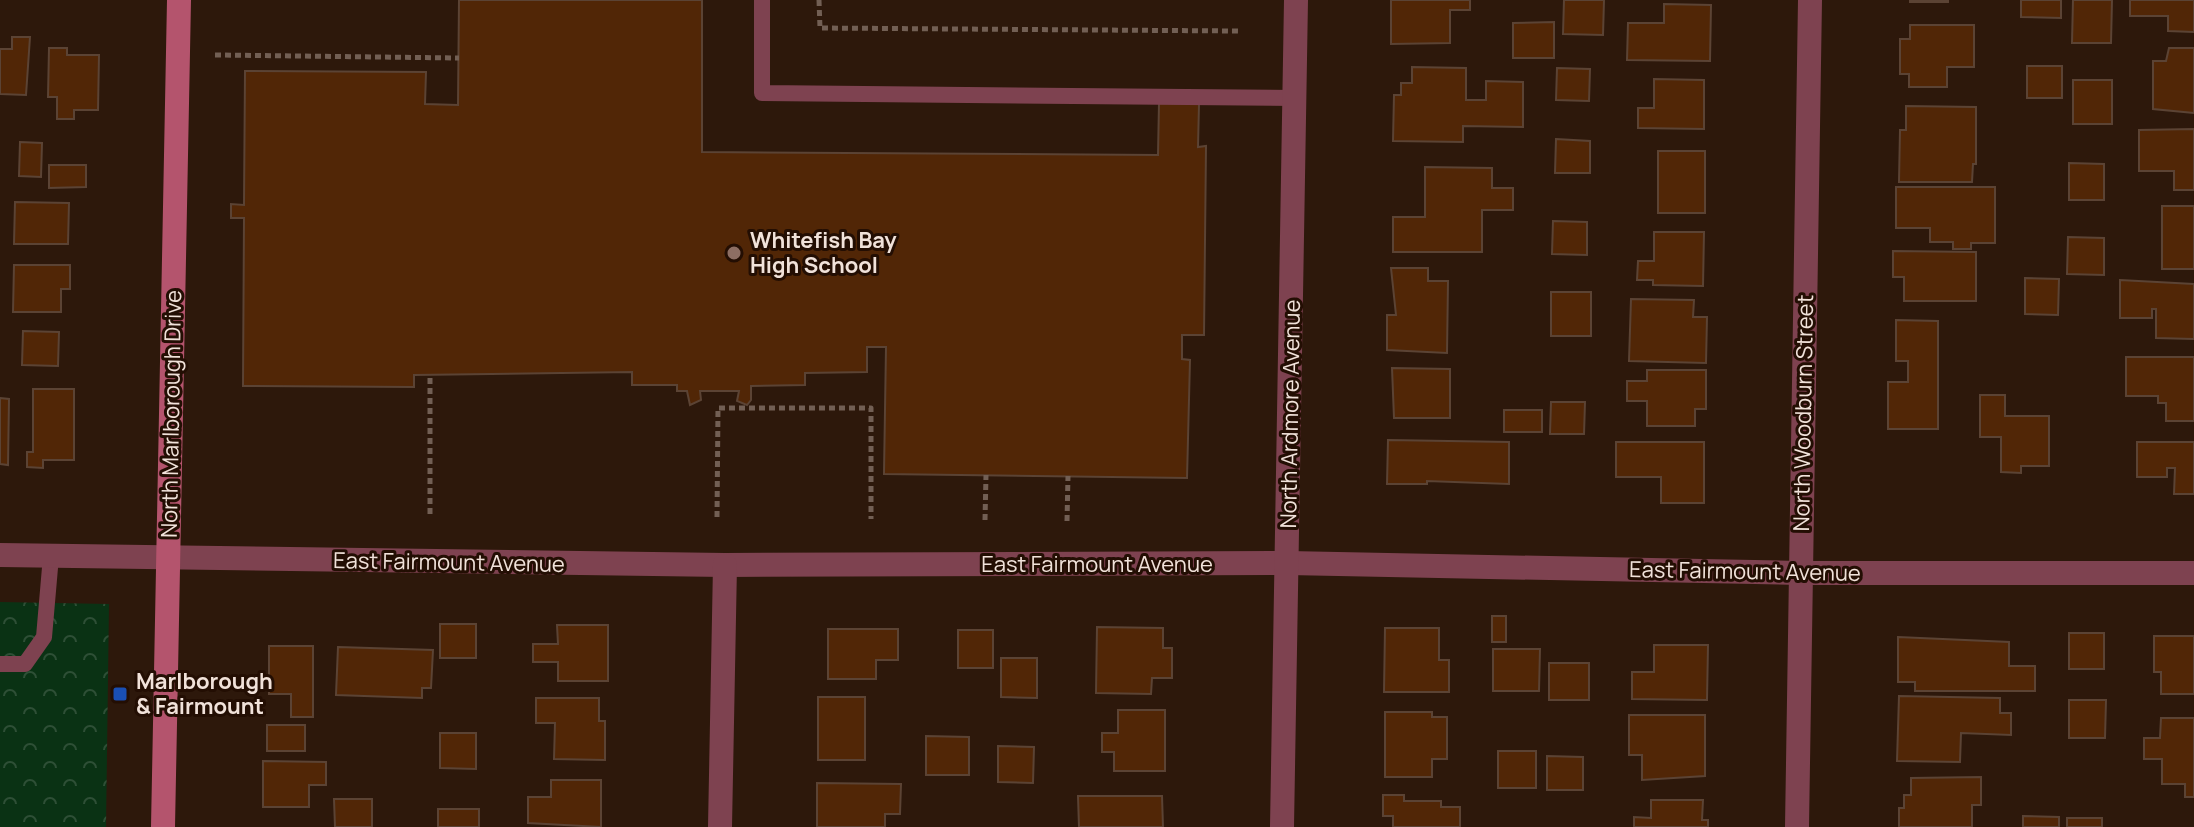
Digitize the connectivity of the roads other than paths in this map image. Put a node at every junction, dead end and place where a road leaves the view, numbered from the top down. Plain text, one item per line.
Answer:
1 (179, 0) edge
2 (762, 0) edge
3 (1296, 0) edge
4 (1810, 0) edge
5 (1295, 98) junction
6 (0, 555) edge
7 (51, 556) junction
8 (168, 559) junction
9 (1288, 563) junction
10 (725, 565) junction
11 (1800, 573) junction
12 (2194, 573) edge
13 (0, 664) edge
14 (163, 827) edge
15 (720, 827) edge
16 (1282, 827) edge
17 (1797, 827) edge

1 - 8 street, North Marlborough Drive
2 - 5 lane
3 - 5 street, North Ardmore Avenue
4 - 11 street, North Woodburn Street
5 - 9 street, North Ardmore Avenue
6 - 7 street, East Fairmount Avenue
7 - 8 street, East Fairmount Avenue
7 - 13 lane
8 - 10 street, East Fairmount Avenue
8 - 14 street, North Marlborough Drive
9 - 10 street, East Fairmount Avenue
9 - 11 street, East Fairmount Avenue
9 - 16 street, North Ardmore Avenue
10 - 15 street
11 - 12 street, East Fairmount Avenue
11 - 17 street, North Woodburn Street

